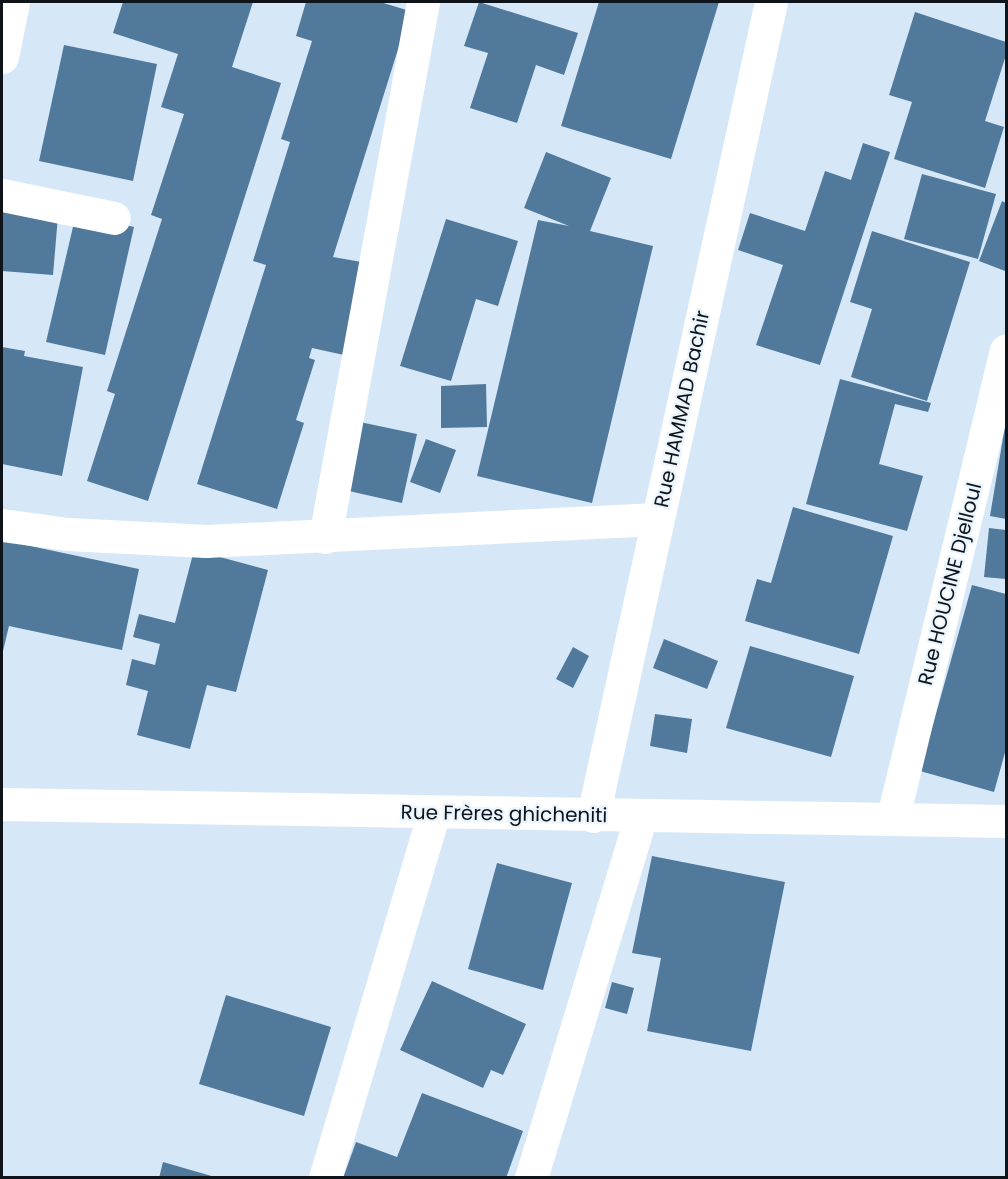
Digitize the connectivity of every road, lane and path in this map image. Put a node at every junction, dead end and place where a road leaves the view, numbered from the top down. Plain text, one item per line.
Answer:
1 (13, 2) edge
2 (423, 2) edge
3 (771, 2) edge
4 (2, 57) edge
5 (2, 195) edge
6 (114, 218) dead end
7 (1006, 351) edge
8 (657, 519) junction
9 (2, 525) edge
10 (325, 537) junction
11 (2, 804) edge
12 (434, 813) junction
13 (593, 816) junction
14 (641, 816) junction
15 (893, 817) junction
16 (1006, 821) edge
17 (325, 1178) edge
18 (531, 1178) edge

1 - 4 street
2 - 10 street
3 - 8 street, Rue HAMMAD Bachir
5 - 6 street
7 - 15 street, Rue HOUCINE Djelloul
8 - 10 street
8 - 13 street, Rue HAMMAD Bachir
9 - 10 street
11 - 12 street, Rue Frères ghicheniti
12 - 13 street, Rue Frères ghicheniti
12 - 17 street
13 - 14 street, Rue Frères ghicheniti
14 - 15 street, Rue Frères ghicheniti
14 - 18 street
15 - 16 street, Rue Frères ghicheniti

